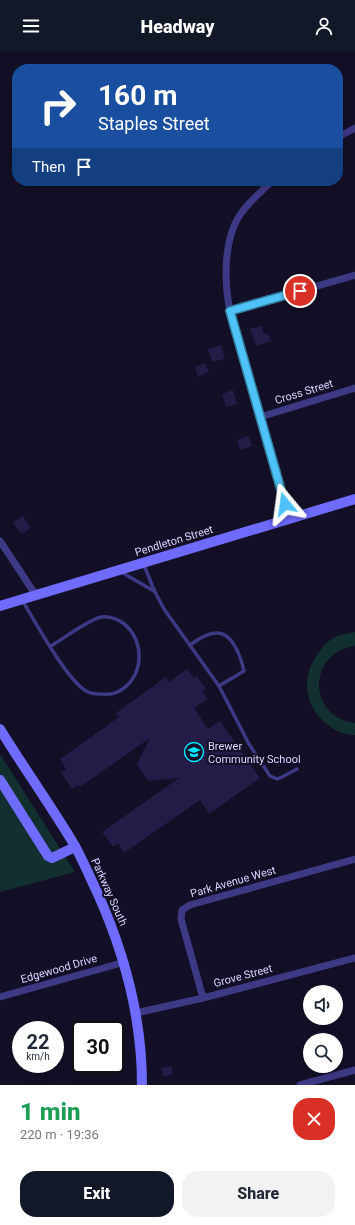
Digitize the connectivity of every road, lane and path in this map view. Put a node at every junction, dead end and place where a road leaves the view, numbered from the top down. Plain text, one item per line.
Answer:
1 (355, 128) edge
2 (343, 134) edge
3 (267, 186) edge
4 (355, 275) edge
5 (230, 311) junction
6 (355, 388) edge
7 (260, 417) junction
8 (355, 499) edge
9 (289, 519) junction
10 (0, 541) edge
11 (143, 562) junction
12 (117, 570) junction
13 (155, 592) junction
14 (35, 594) junction
15 (21, 599) junction
16 (0, 606) edge
17 (190, 645) junction
18 (51, 646) junction
19 (219, 686) junction
20 (0, 729) edge
21 (297, 769) dead end
22 (0, 780) edge
23 (76, 847) junction
24 (355, 859) edge
25 (355, 958) edge
26 (125, 962) junction
27 (0, 998) edge
28 (203, 998) junction
29 (136, 1013) junction
30 (355, 1070) edge
31 (142, 1085) edge
32 (300, 1085) edge

1 - 2 street
3 - 5 street
4 - 5 street
5 - 7 street
6 - 7 street, Cross Street
7 - 9 street
8 - 9 street, Pendleton Street
9 - 11 street, Pendleton Street
10 - 14 street
11 - 12 street, Pendleton Street
11 - 13 lane
12 - 13 lane
12 - 14 street, Pendleton Street
13 - 17 lane
14 - 15 street, Pendleton Street
15 - 16 street, Pendleton Street
15 - 18 lane
17 - 19 lane
17 - 19 lane
18 - 18 lane
19 - 21 lane
20 - 23 street, Parkway South
22 - 23 street
23 - 26 street, Parkway South
24 - 28 street, Park Avenue West
25 - 28 street, Grove Street
26 - 27 street, Edgewood Drive
26 - 29 street, Parkway South
28 - 29 street, Grove Street
29 - 31 street, Parkway South
30 - 32 street

